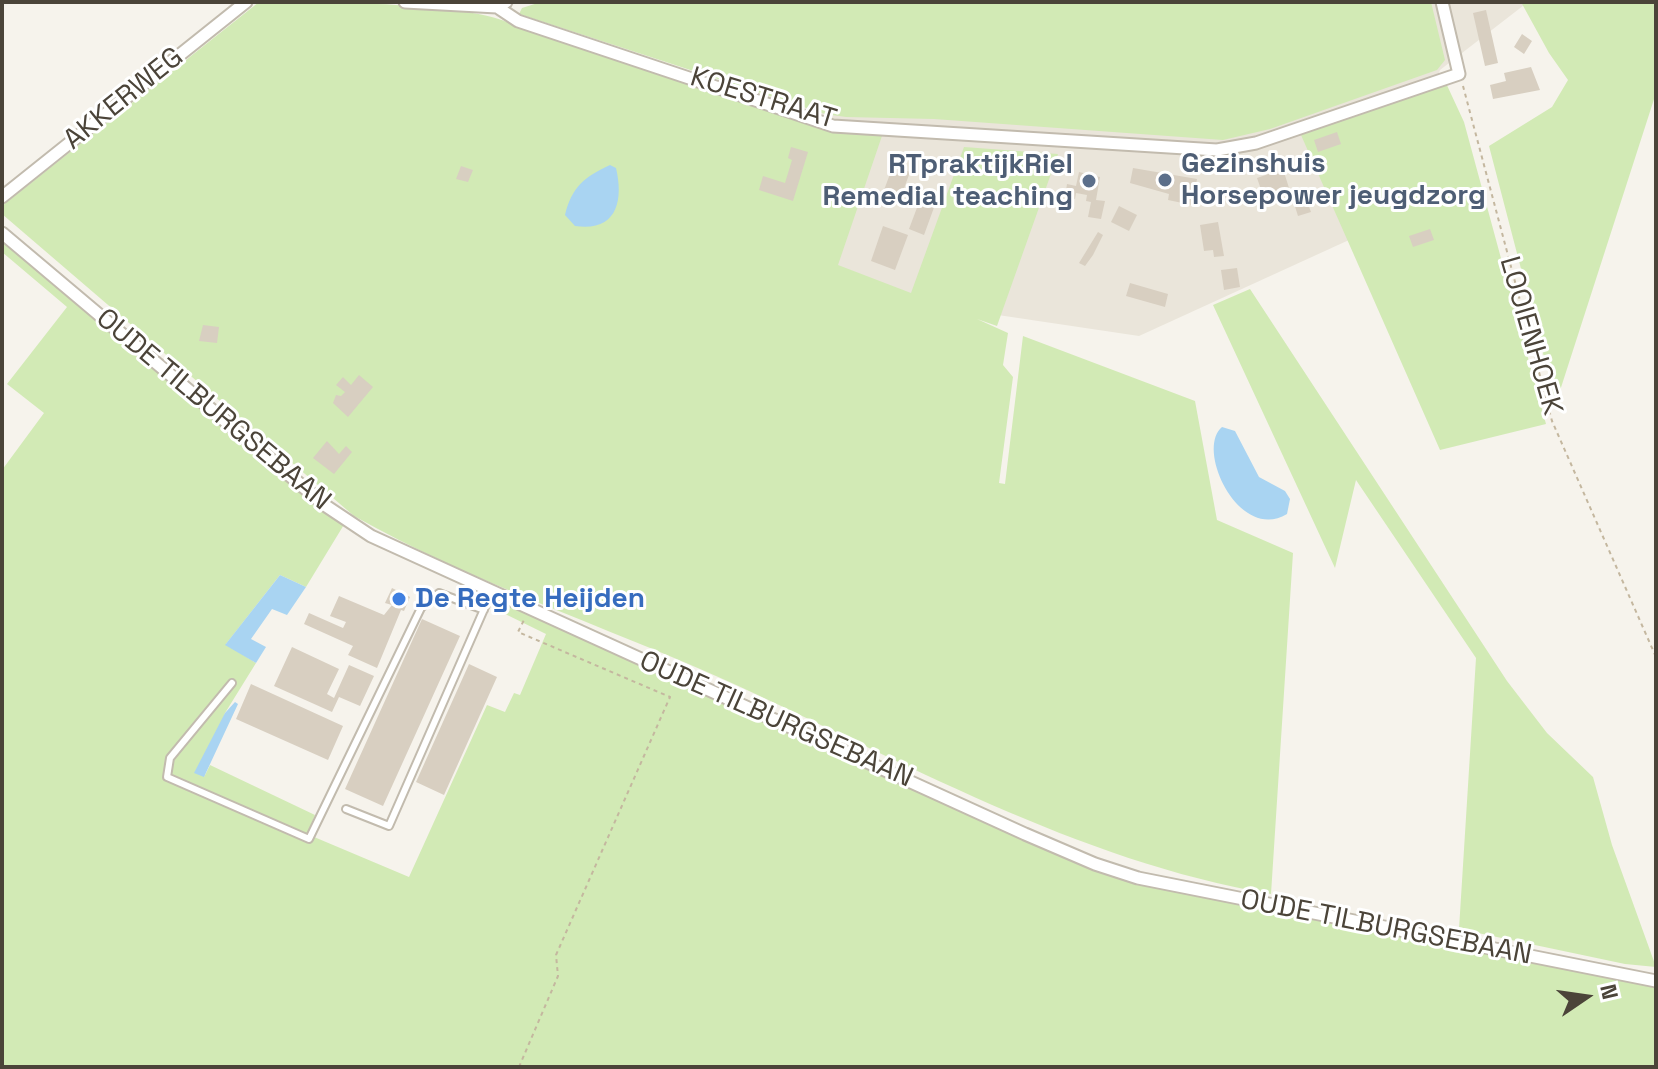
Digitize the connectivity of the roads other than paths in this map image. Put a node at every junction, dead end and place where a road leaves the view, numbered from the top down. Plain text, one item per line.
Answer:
1 (246, 2) edge
2 (405, 2) edge
3 (1442, 2) edge
4 (502, 4) edge
5 (2, 197) edge
6 (2, 233) edge
7 (492, 591) junction
8 (484, 610) junction
9 (232, 683) dead end
10 (346, 809) dead end
11 (1656, 981) edge

1 - 5 street, AKKERWEG
2 - 4 street
3 - 4 street, KOESTRAAT
6 - 7 street, OUDE TILBURGSEBAAN
7 - 8 lane
7 - 11 street, OUDE TILBURGSEBAAN
8 - 9 lane
8 - 10 lane

